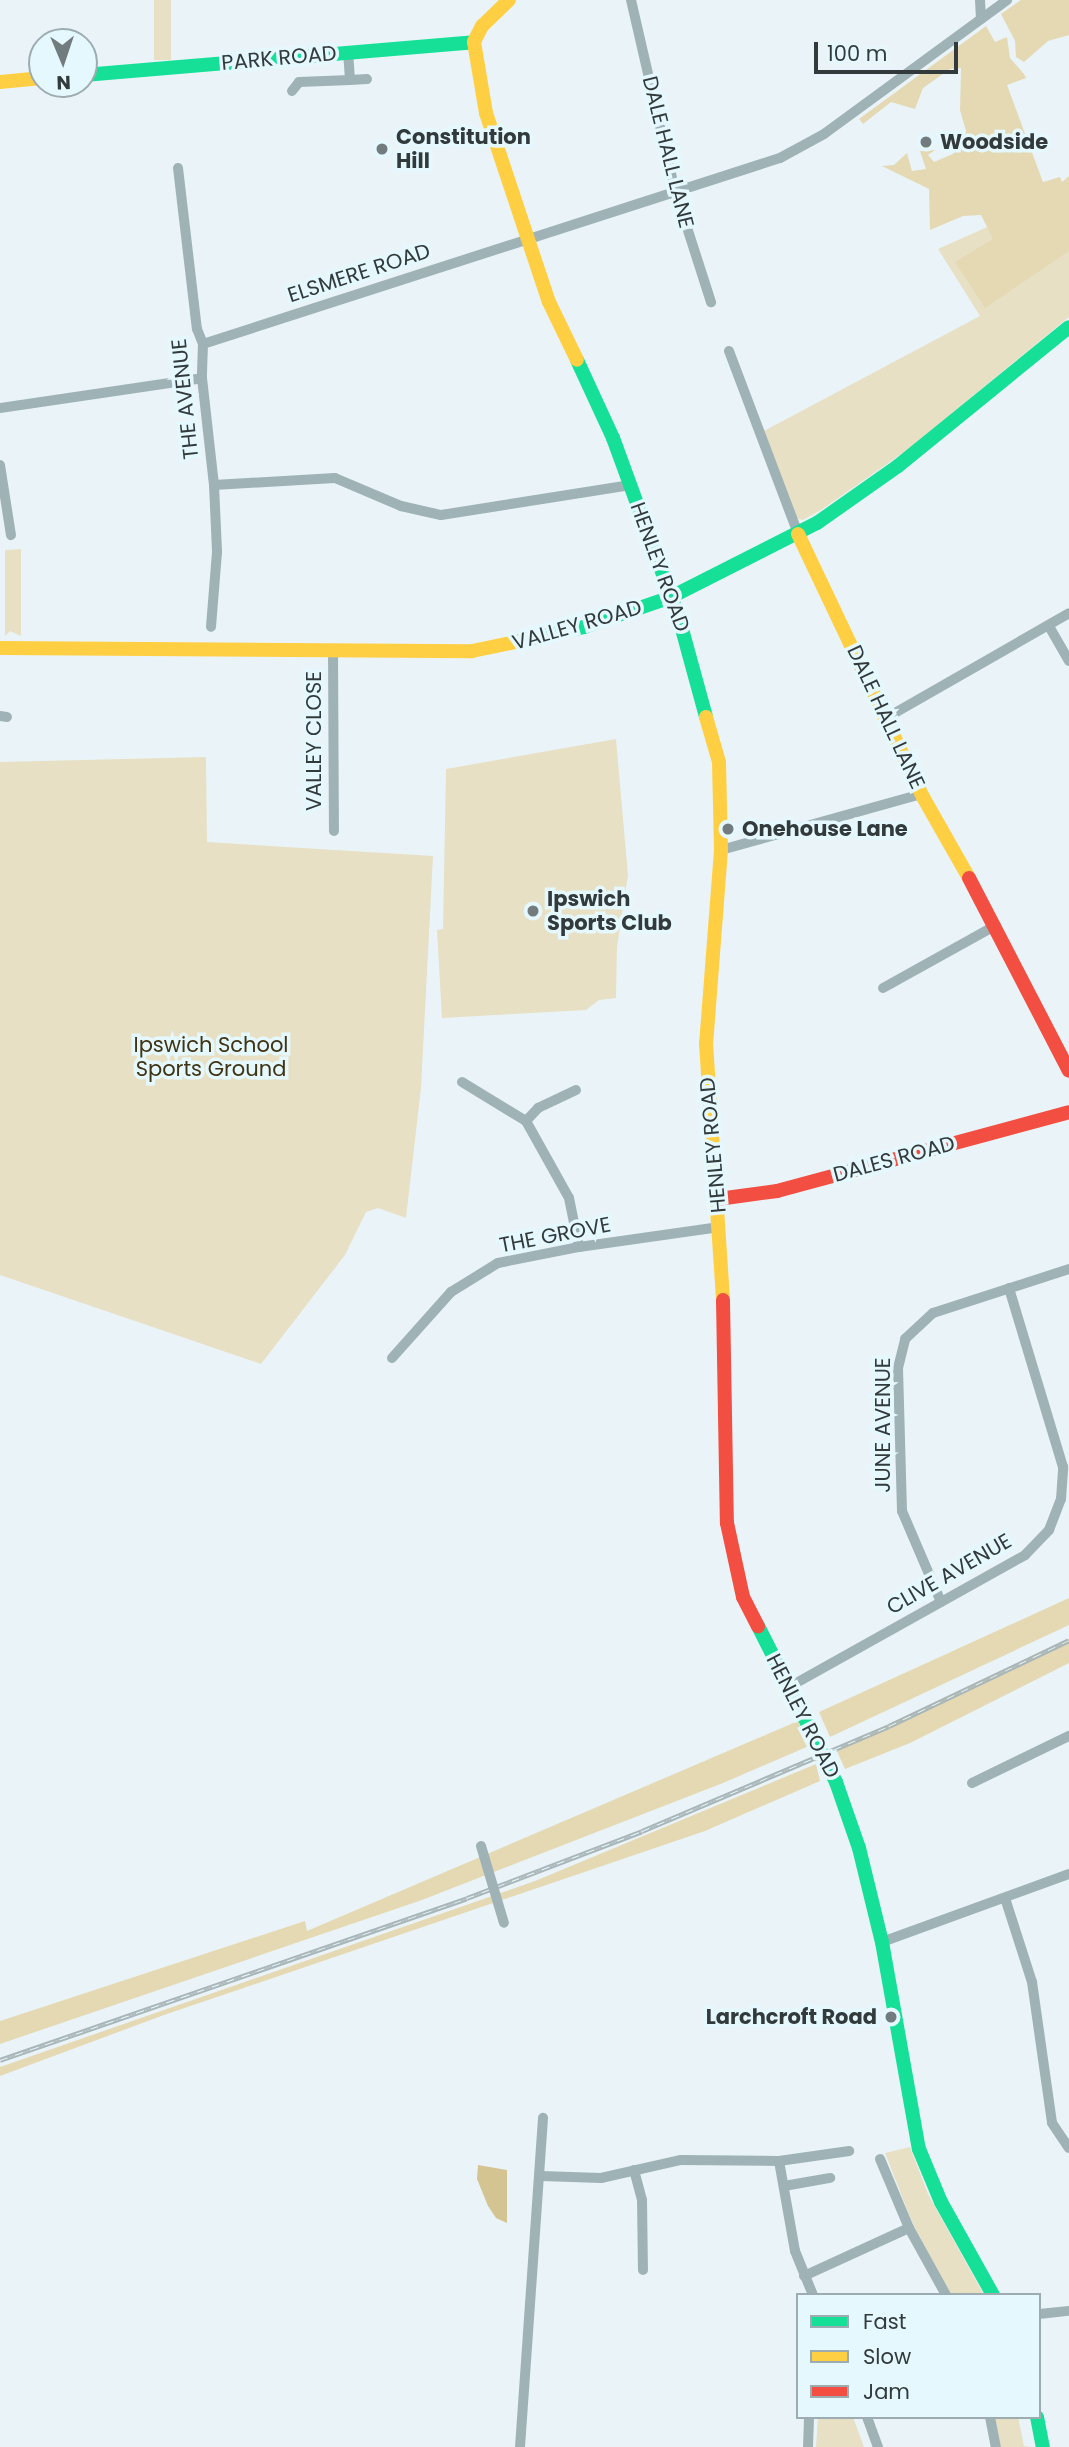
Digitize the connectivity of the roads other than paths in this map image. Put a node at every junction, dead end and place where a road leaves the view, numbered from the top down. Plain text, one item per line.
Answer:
1 (509, 0) edge
2 (631, 0) edge
3 (980, 0) edge
4 (1007, 0) edge
5 (981, 19) junction
6 (474, 42) junction
7 (348, 52) junction
8 (98, 74) edge
9 (28, 79) edge
10 (367, 79) dead end
11 (350, 80) junction
12 (0, 82) edge
13 (292, 91) dead end
14 (178, 168) dead end
15 (675, 190) junction
16 (527, 238) junction
17 (710, 302) dead end
18 (1069, 327) edge
19 (203, 344) junction
20 (729, 351) dead end
21 (202, 378) junction
22 (0, 408) edge
23 (0, 465) edge
24 (214, 485) junction
25 (631, 485) junction
26 (797, 534) junction
27 (11, 535) dead end
28 (671, 597) junction
29 (1069, 613) edge
30 (211, 627) dead end
31 (1050, 628) junction
32 (0, 648) edge
33 (333, 650) junction
34 (1069, 661) edge
35 (886, 718) junction
36 (922, 793) junction
37 (334, 831) dead end
38 (721, 850) junction
39 (996, 925) junction
40 (883, 988) dead end
41 (1069, 1071) edge
42 (461, 1082) dead end
43 (576, 1090) dead end
44 (1069, 1112) edge
45 (526, 1121) junction
46 (718, 1199) junction
47 (720, 1227) junction
48 (579, 1247) junction
49 (1069, 1269) edge
50 (1009, 1288) junction
51 (392, 1358) dead end
52 (941, 1602) junction
53 (789, 1687) junction
54 (1069, 1736) edge
55 (971, 1783) dead end
56 (481, 1846) dead end
57 (1069, 1874) edge
58 (1004, 1898) junction
59 (504, 1923) dead end
60 (882, 1942) junction
61 (543, 2119) dead end
62 (1069, 2148) edge
63 (849, 2151) dead end
64 (880, 2159) dead end
65 (779, 2161) junction
66 (634, 2170) junction
67 (541, 2176) junction
68 (830, 2178) dead end
69 (784, 2186) junction
70 (909, 2228) junction
71 (643, 2270) dead end
72 (804, 2276) junction
73 (812, 2293) edge
74 (945, 2293) edge
75 (992, 2293) edge
76 (1069, 2311) edge
77 (1041, 2314) edge
78 (809, 2419) edge
79 (868, 2419) edge
80 (990, 2419) edge
81 (1037, 2419) edge
82 (520, 2446) edge
83 (808, 2447) edge
84 (878, 2447) edge
85 (996, 2447) edge
86 (1043, 2447) edge

1 - 6 street
2 - 15 street, DALE HALL LANE
3 - 5 street
4 - 5 street
5 - 15 street
6 - 7 street, PARK ROAD
6 - 16 street, HENLEY ROAD
7 - 8 street, PARK ROAD
7 - 11 street
9 - 12 street
10 - 11 street
11 - 13 street
14 - 19 street, THE AVENUE
15 - 16 street
15 - 17 street, DALE HALL LANE
16 - 19 street, ELSMERE ROAD
16 - 25 street, HENLEY ROAD
18 - 26 street, VALLEY ROAD
19 - 21 street, THE AVENUE
20 - 26 street, DALE HALL LANE
21 - 22 street
21 - 24 street, THE AVENUE
23 - 27 street
24 - 25 street
24 - 30 street, THE AVENUE
25 - 28 street, HENLEY ROAD
26 - 28 street, VALLEY ROAD
26 - 35 street, DALE HALL LANE
28 - 33 street, VALLEY ROAD
28 - 38 street, HENLEY ROAD
29 - 31 street
31 - 34 street
31 - 35 street
32 - 33 street, VALLEY ROAD
33 - 37 street, VALLEY CLOSE
35 - 36 street, DALE HALL LANE
36 - 38 street
36 - 39 street, DALE HALL LANE
38 - 46 street, HENLEY ROAD
39 - 40 street
39 - 41 street, DALE HALL LANE
42 - 45 street
43 - 45 street
44 - 46 street, DALES ROAD
45 - 48 street
46 - 47 street, HENLEY ROAD
47 - 48 street, THE GROVE
47 - 53 street, HENLEY ROAD
48 - 51 street, THE GROVE
49 - 50 street, JUNE AVENUE
50 - 52 street, CLIVE AVENUE
50 - 52 street, JUNE AVENUE
52 - 53 street, CLIVE AVENUE
53 - 60 street, HENLEY ROAD, bridge
54 - 55 street
56 - 59 street, bridge
57 - 58 street
58 - 60 street
58 - 62 street
60 - 75 street, HENLEY ROAD
61 - 67 street
63 - 65 street
64 - 70 street
65 - 66 street
65 - 69 street
66 - 67 street
66 - 71 street
67 - 82 street
68 - 69 street
69 - 72 street
70 - 72 street
70 - 74 street
72 - 73 street
76 - 77 street
78 - 83 street
79 - 84 street
80 - 85 street
81 - 86 street

